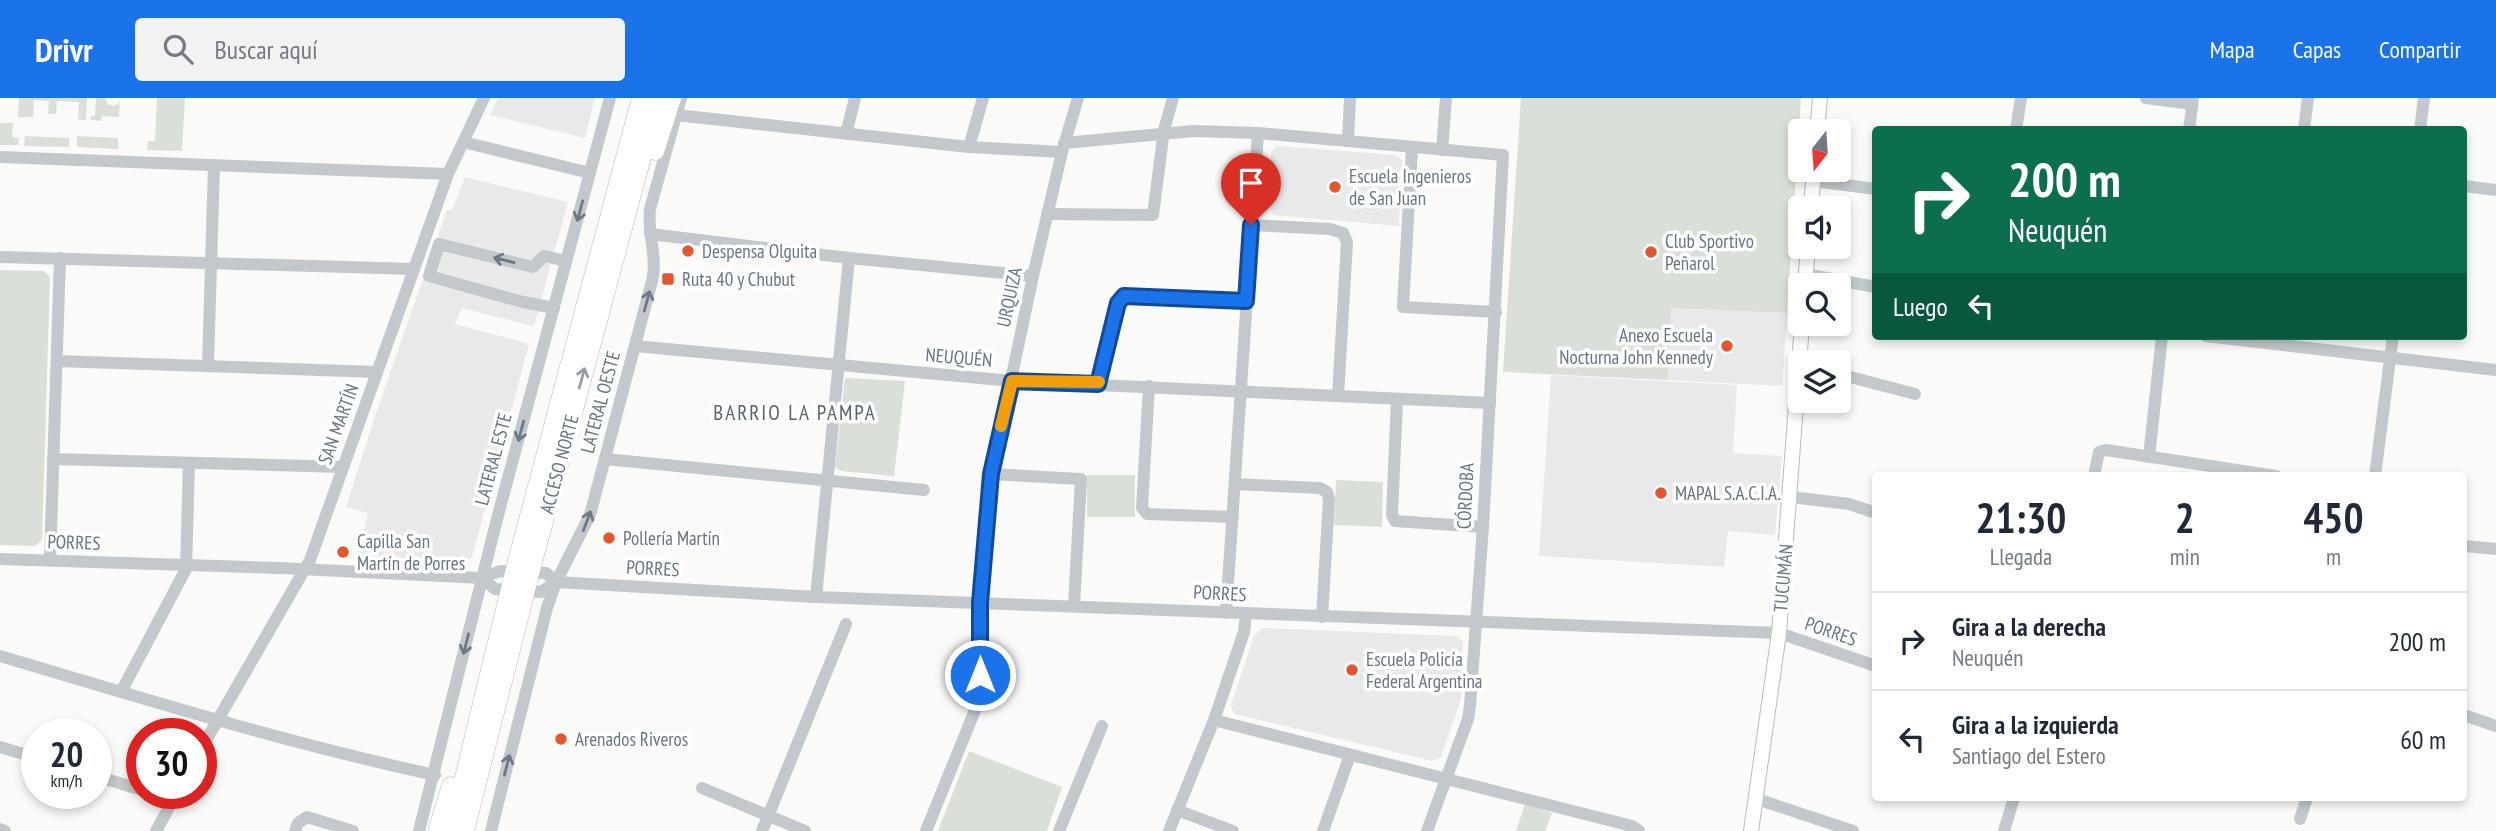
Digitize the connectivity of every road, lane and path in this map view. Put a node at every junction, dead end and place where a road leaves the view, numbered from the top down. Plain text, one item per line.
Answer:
1 (484, 98) edge
2 (610, 98) edge
3 (629, 98) edge
4 (641, 98) edge
5 (658, 98) edge
6 (681, 98) edge
7 (855, 98) edge
8 (983, 98) edge
9 (1078, 98) edge
10 (1173, 98) edge
11 (1350, 98) edge
12 (1446, 98) edge
13 (1820, 98) edge
14 (2021, 98) edge
15 (2146, 98) edge
16 (2308, 98) edge
17 (2424, 98) edge
18 (2192, 101) edge
19 (674, 106) edge
20 (1818, 119) edge
21 (2017, 126) edge
22 (2189, 126) edge
23 (2304, 126) edge
24 (2420, 126) edge
25 (1258, 133) junction
26 (846, 134) junction
27 (1163, 134) junction
28 (1348, 141) junction
29 (463, 142) junction
30 (970, 147) junction
31 (1063, 148) junction
32 (1412, 148) junction
33 (1443, 150) junction
34 (0, 157) edge
35 (214, 165) junction
36 (590, 173) junction
37 (448, 174) junction
38 (1843, 182) edge
39 (2467, 186) edge
40 (1872, 188) edge
41 (2496, 190) edge
42 (613, 199) junction
43 (1047, 214) junction
44 (1251, 225) junction
45 (650, 234) junction
46 (0, 257) edge
47 (60, 258) junction
48 (849, 258) junction
49 (614, 259) junction
50 (566, 261) junction
51 (211, 263) junction
52 (414, 269) junction
53 (1033, 276) junction
54 (1851, 284) edge
55 (1872, 287) edge
56 (1246, 301) junction
57 (554, 308) junction
58 (1496, 312) junction
59 (2162, 340) edge
60 (2277, 340) edge
61 (2392, 340) edge
62 (635, 346) junction
63 (2390, 358) junction
64 (57, 361) junction
65 (208, 366) junction
66 (838, 366) junction
67 (2496, 370) edge
68 (377, 372) junction
69 (1851, 377) edge
70 (1012, 381) junction
71 (1098, 384) junction
72 (1149, 386) junction
73 (1241, 391) junction
74 (1916, 394) dead end
75 (1338, 396) junction
76 (1397, 400) junction
77 (1490, 403) junction
78 (1796, 413) edge
79 (2149, 457) junction
80 (53, 459) junction
81 (605, 459) junction
82 (190, 463) junction
83 (343, 467) junction
84 (2095, 472) edge
85 (2249, 472) edge
86 (2376, 472) edge
87 (991, 474) junction
88 (826, 481) junction
89 (1235, 484) junction
90 (924, 491) dead end
91 (1790, 497) junction
92 (1872, 512) edge
93 (1233, 517) junction
94 (1483, 527) junction
95 (2467, 546) edge
96 (2496, 549) edge
97 (0, 559) edge
98 (50, 560) junction
99 (525, 562) junction
100 (186, 565) junction
101 (305, 569) junction
102 (482, 578) junction
103 (556, 582) junction
104 (816, 597) junction
105 (515, 602) junction
106 (980, 603) junction
107 (1074, 606) junction
108 (1226, 613) junction
109 (1246, 614) junction
110 (1322, 617) junction
111 (1476, 623) junction
112 (846, 624) dead end
113 (1779, 633) junction
114 (0, 656) edge
115 (1872, 665) edge
116 (487, 677) junction
117 (121, 692) junction
118 (2467, 716) edge
119 (207, 718) edge
120 (1214, 720) junction
121 (217, 721) joint
122 (1102, 726) dead end
123 (2496, 726) edge
124 (491, 731) junction
125 (0, 747) edge
126 (21, 753) edge
127 (1350, 755) junction
128 (435, 775) junction
129 (1446, 779) junction
130 (702, 788) dead end
131 (1757, 799) junction
132 (2013, 801) edge
133 (2306, 801) edge
134 (168, 809) edge
135 (1177, 810) junction
136 (768, 816) junction
137 (2300, 819) dead end
138 (0, 829) edge
139 (5, 831) edge
140 (156, 831) edge
141 (295, 831) edge
142 (353, 831) edge
143 (419, 831) edge
144 (437, 831) edge
145 (451, 831) edge
146 (465, 831) edge
147 (474, 831) edge
148 (491, 831) edge
149 (762, 831) edge
150 (805, 831) edge
151 (926, 831) edge
152 (1059, 831) edge
153 (1169, 831) edge
154 (1234, 831) edge
155 (1323, 831) edge
156 (1427, 831) edge
157 (1639, 831) edge
158 (1751, 831) edge
159 (1853, 831) edge
160 (2004, 831) edge

1 - 29 street, SAN MARTÍN
2 - 36 street, LATERAL ESTE
3 - 42 highway
4 - 42 highway, ACCESO NORTE
5 - 49 highway, ACCESO NORTE
6 - 19 street, LATERAL OESTE
7 - 26 street
8 - 30 street
9 - 31 street, URQUIZA
10 - 27 street
11 - 28 street
12 - 33 street
13 - 20 main road
14 - 21 street
15 - 18 street
16 - 23 street
17 - 24 street
18 - 22 street
19 - 26 street
19 - 45 street, LATERAL OESTE
19 - 49 highway
25 - 27 street
25 - 28 street
25 - 44 street
26 - 30 street
27 - 31 street
27 - 43 street
28 - 32 street
29 - 36 street
29 - 37 street, SAN MARTÍN
30 - 31 street
31 - 43 street, URQUIZA
32 - 33 street
32 - 58 street
33 - 58 street, CÓRDOBA
34 - 35 street
35 - 37 street
35 - 51 street
36 -> 50 street, LATERAL ESTE
37 - 52 street, SAN MARTÍN
38 - 40 street
39 - 41 street
42 - 99 highway, ACCESO NORTE
43 - 53 street, URQUIZA
44 - 56 street
44 - 75 street
45 - 48 street
62 -> 45 street, LATERAL OESTE
46 - 47 street
47 - 51 street
47 - 64 street
48 - 53 street
48 - 66 street
99 -> 49 highway, ACCESO NORTE
50 - 57 street, LATERAL ESTE
50 -> 57 street
51 - 52 street
51 - 65 street
52 - 68 street, SAN MARTÍN
53 - 70 street, URQUIZA
54 - 55 street
56 - 71 street
56 - 73 street
57 -> 102 street, LATERAL ESTE
58 - 77 street, CÓRDOBA
59 - 79 street
60 - 63 street
61 - 63 street
62 - 66 street, NEUQUÉN
62 - 81 street, LATERAL OESTE
63 - 67 street
63 - 86 street
64 - 65 street
64 - 80 street
65 - 68 street
66 - 70 street, NEUQUÉN
66 - 88 street
68 - 83 street, SAN MARTÍN
69 - 74 street
70 - 71 street, NEUQUÉN
70 - 87 street, URQUIZA
71 - 72 street, NEUQUÉN
72 - 73 street, NEUQUÉN
72 - 93 street
73 - 75 street, NEUQUÉN
73 - 89 street
75 - 76 street, NEUQUÉN
76 - 77 street, NEUQUÉN
76 - 94 street
77 - 94 street, CÓRDOBA
78 - 91 main road, TUCUMÁN
79 - 84 street
79 - 85 street
80 - 82 street
80 - 98 street
81 - 88 street
103 -> 81 street, LATERAL OESTE
82 - 83 street
82 - 100 street
83 - 101 street, SAN MARTÍN
87 - 106 street, URQUIZA
87 - 107 street
88 - 90 street
88 - 104 street
89 - 93 street
89 - 110 street
91 - 92 street
91 - 113 main road, TUCUMÁN
93 - 108 street
94 - 111 street, CÓRDOBA
95 - 96 street
97 - 98 street, PORRES
98 - 100 street, PORRES
99 - 105 highway, ACCESO NORTE, bridge
100 - 101 street, PORRES
100 - 117 street
101 - 102 street, PORRES
101 - 121 street, SAN MARTÍN
102 - 103 street, PORRES
102 - 103 street, PORRES
102 -> 128 street, LATERAL ESTE
103 - 104 street, PORRES
148 -> 103 street, LATERAL OESTE
104 - 106 street, PORRES
105 - 116 highway, ACCESO NORTE
105 - 124 highway, ACCESO NORTE
106 - 107 street, PORRES
106 - 151 street, URQUIZA
107 - 108 street, PORRES
108 - 109 street, PORRES
109 - 110 street, PORRES
109 - 120 street
110 - 111 street, PORRES
111 - 113 street, PORRES
111 - 129 street, CÓRDOBA
112 - 136 street
113 - 115 street, PORRES
113 - 131 main road, TUCUMÁN
114 - 117 street
116 - 144 highway
116 - 145 highway, ACCESO NORTE
117 - 119 street
118 - 123 street
120 - 127 street
120 - 135 street
121 - 128 street
122 - 152 street
124 - 146 highway, ACCESO NORTE
124 - 147 highway
125 - 126 street
127 - 129 street
127 - 155 street
128 - 143 street, LATERAL ESTE
129 - 156 street, CÓRDOBA
129 - 157 street
130 - 136 street
131 - 158 main road, TUCUMÁN
131 - 159 street
132 - 160 street
133 - 137 street
134 - 140 street
135 - 153 street
135 - 154 street
136 - 149 street
136 - 150 street
138 - 139 street
141 - 142 street

